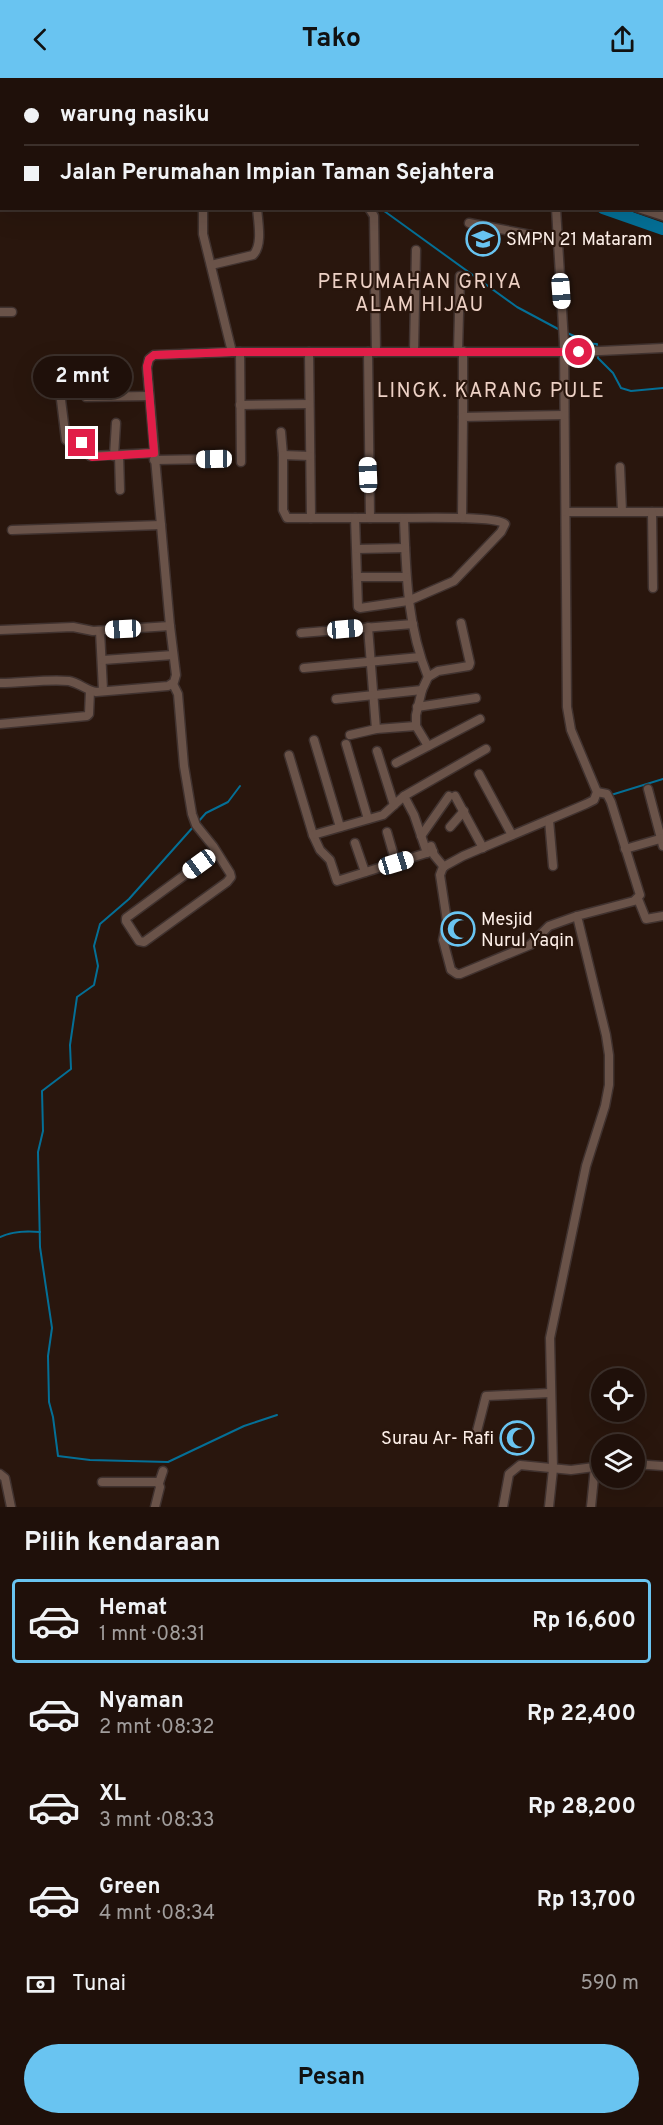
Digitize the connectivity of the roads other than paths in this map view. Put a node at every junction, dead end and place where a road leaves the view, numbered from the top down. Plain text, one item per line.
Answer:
1 (203, 210) edge
2 (257, 210) edge
3 (556, 210) edge
4 (644, 210) edge
5 (374, 212) edge
6 (663, 216) edge
7 (469, 223) dead end
8 (557, 240) junction
9 (416, 250) dead end
10 (211, 265) junction
11 (460, 276) dead end
12 (0, 312) edge
13 (12, 312) dead end
14 (663, 348) edge
15 (414, 351) junction
16 (461, 351) junction
17 (564, 351) junction
18 (236, 352) junction
19 (309, 352) junction
20 (372, 352) junction
21 (60, 392) dead end
22 (149, 396) junction
23 (86, 397) dead end
24 (309, 404) junction
25 (240, 405) junction
26 (564, 415) junction
27 (463, 417) junction
28 (116, 423) dead end
29 (281, 432) dead end
30 (283, 455) junction
31 (117, 456) junction
32 (310, 456) junction
33 (154, 457) junction
34 (214, 459) dead end
35 (241, 462) dead end
36 (620, 467) dead end
37 (120, 490) dead end
38 (622, 511) junction
39 (566, 512) junction
40 (652, 512) junction
41 (663, 512) edge
42 (311, 518) junction
43 (355, 518) junction
44 (369, 518) junction
45 (462, 518) junction
46 (404, 519) junction
47 (161, 525) junction
48 (12, 530) dead end
49 (405, 548) junction
50 (357, 549) junction
51 (357, 577) junction
52 (406, 577) junction
53 (653, 588) dead end
54 (408, 600) junction
55 (461, 623) dead end
56 (413, 624) junction
57 (170, 626) junction
58 (368, 627) junction
59 (0, 630) edge
60 (100, 631) junction
61 (301, 633) dead end
62 (173, 655) junction
63 (420, 657) junction
64 (103, 660) junction
65 (370, 663) junction
66 (304, 668) dead end
67 (428, 677) junction
68 (0, 683) edge
69 (173, 684) junction
70 (422, 690) junction
71 (90, 691) junction
72 (102, 691) junction
73 (374, 696) junction
74 (476, 698) dead end
75 (336, 699) dead end
76 (417, 707) junction
77 (480, 719) dead end
78 (0, 724) edge
79 (416, 726) junction
80 (376, 729) junction
81 (350, 735) dead end
82 (314, 740) dead end
83 (346, 744) dead end
84 (428, 746) junction
85 (486, 749) dead end
86 (377, 751) dead end
87 (289, 755) dead end
88 (396, 763) dead end
89 (479, 774) dead end
90 (648, 789) dead end
91 (597, 792) junction
92 (404, 796) junction
93 (394, 805) junction
94 (464, 811) junction
95 (368, 819) junction
96 (549, 820) junction
97 (340, 827) junction
98 (450, 827) dead end
99 (387, 832) dead end
100 (313, 835) junction
101 (512, 835) junction
102 (421, 836) junction
103 (662, 841) edge
104 (355, 843) dead end
105 (483, 848) junction
106 (625, 849) junction
107 (430, 850) junction
108 (216, 852) junction
109 (396, 863) junction
110 (553, 866) dead end
111 (444, 867) junction
112 (365, 872) junction
113 (638, 899) junction
114 (577, 916) junction
115 (663, 916) edge
116 (550, 1393) junction
117 (476, 1435) dead end
118 (553, 1464) junction
119 (645, 1465) edge
120 (663, 1466) edge
121 (591, 1468) edge
122 (163, 1471) dead end
123 (0, 1474) edge
124 (102, 1482) dead end
125 (159, 1485) junction
126 (594, 1488) edge
127 (0, 1505) edge
128 (10, 1505) edge
129 (155, 1507) edge
130 (504, 1507) edge
131 (549, 1507) edge
132 (591, 1507) edge

1 - 10 street
2 - 10 street
3 - 8 street
4 - 6 street
5 - 20 street
7 - 8 street
8 - 17 street
9 - 15 street
10 - 18 street
11 - 16 street
12 - 13 street
14 - 17 street
15 - 16 street
15 - 20 street
16 - 17 street
16 - 27 street
17 - 26 street
18 - 19 street
18 - 22 street
18 - 25 street
19 - 20 street
19 - 24 street
20 - 44 street
21 - 31 street
22 - 23 street
22 - 33 street
24 - 25 street
24 - 32 street
25 - 35 street
26 - 27 street
26 - 39 street
27 - 45 street
28 - 31 street
29 - 30 street
30 - 32 street
30 - 42 street
31 - 33 street
31 - 37 street
32 - 42 street
33 - 34 street
33 - 47 street
36 - 38 street
38 - 39 street
38 - 40 street
39 - 91 street
40 - 41 street
40 - 53 street
42 - 43 street
43 - 44 street
43 - 50 street
44 - 46 street
45 - 46 street
45 - 54 street
46 - 49 street
47 - 48 street
47 - 57 street
49 - 50 street
49 - 52 street
50 - 51 street
51 - 52 street
51 - 54 street
52 - 54 street
54 - 56 street
55 - 67 street
56 - 58 street
56 - 63 street
57 - 60 street
57 - 62 street
58 - 61 street
58 - 65 street
59 - 60 street
60 - 64 street
62 - 64 street
62 - 69 street
63 - 65 street
63 - 67 street
64 - 72 street
65 - 66 street
65 - 73 street
67 - 70 street
68 - 71 street
69 - 72 street
69 - 108 street
70 - 73 street
70 - 76 street
71 - 72 street
71 - 78 street
73 - 75 street
73 - 80 street
74 - 76 street
76 - 79 street
77 - 84 street
79 - 80 street
79 - 84 street
80 - 81 street
82 - 97 street
83 - 95 street
84 - 88 street
85 - 92 street
86 - 93 street
87 - 100 street
89 - 101 street
90 - 103 street
91 - 96 street
91 - 106 street
92 - 93 street
92 - 102 street
93 - 95 street
94 - 98 street
94 - 102 street
94 - 105 street
95 - 97 street
96 - 101 street
96 - 110 street
97 - 100 street
99 - 109 street
100 - 112 street
101 - 105 street
102 - 107 street
103 - 106 street
104 - 112 street
105 - 111 street
106 - 113 street
107 - 109 street
107 - 111 street
108 - 108 street
109 - 112 street
111 - 114 street
113 - 114 street
113 - 115 street
114 - 116 street
116 - 117 street
116 - 118 street
118 - 121 street
118 - 130 street
118 - 131 street
119 - 120 street
122 - 125 street
123 - 128 street
124 - 125 street
125 - 129 street
126 - 132 street
127 - 128 street

